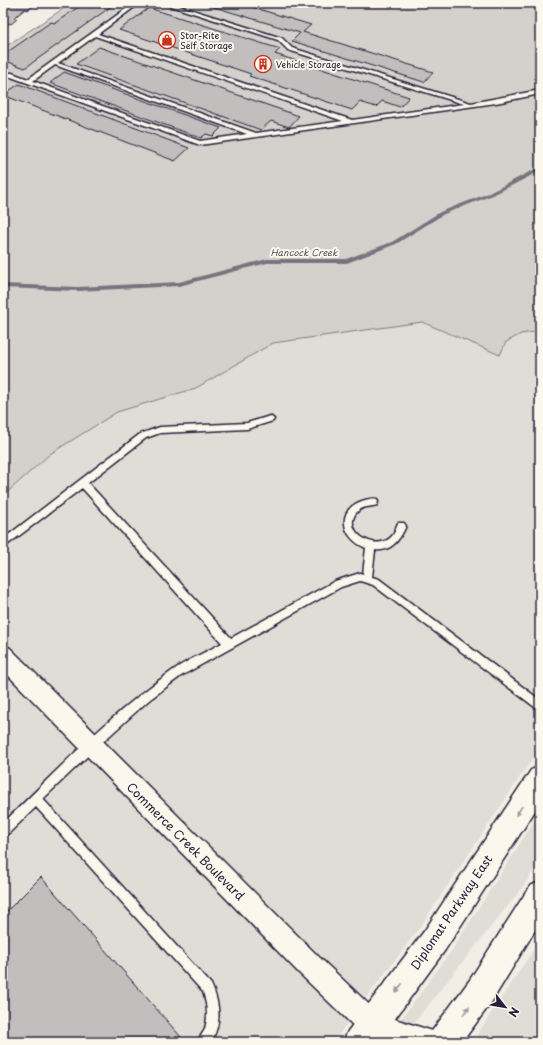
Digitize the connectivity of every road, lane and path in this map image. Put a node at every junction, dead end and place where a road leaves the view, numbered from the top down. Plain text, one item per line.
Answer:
1 (138, 3) edge
2 (164, 3) edge
3 (94, 34) junction
4 (54, 63) junction
5 (3, 75) edge
6 (29, 81) junction
7 (540, 92) edge
8 (471, 104) junction
9 (351, 122) junction
10 (256, 135) junction
11 (270, 420) dead end
12 (82, 482) junction
13 (374, 502) dead end
14 (401, 526) dead end
15 (3, 544) edge
16 (371, 546) junction
17 (368, 579) junction
18 (230, 644) junction
19 (3, 654) edge
20 (540, 706) edge
21 (92, 744) junction
22 (540, 779) edge
23 (36, 799) junction
24 (3, 831) edge
25 (540, 896) edge
26 (368, 1036) edge
27 (204, 1042) edge
28 (430, 1042) edge
29 (443, 1042) edge

1 - 3 lane
2 - 8 lane
3 - 4 lane
3 - 9 lane
4 - 6 lane
4 - 10 lane
5 - 6 lane
6 - 10 lane
7 - 8 lane
8 - 9 lane
9 - 10 lane
11 - 12 lane
12 - 15 lane
12 - 18 lane
13 - 16 lane
14 - 16 lane
16 - 17 lane
17 - 18 lane
17 - 20 lane
18 - 21 lane
19 - 21 street, Commerce Creek Boulevard
21 - 23 lane
21 - 26 street, Commerce Creek Boulevard
22 -> 26 main road, Diplomat Parkway East
23 - 24 lane
23 - 27 lane
29 -> 25 main road
26 - 28 street, Commerce Creek Boulevard

